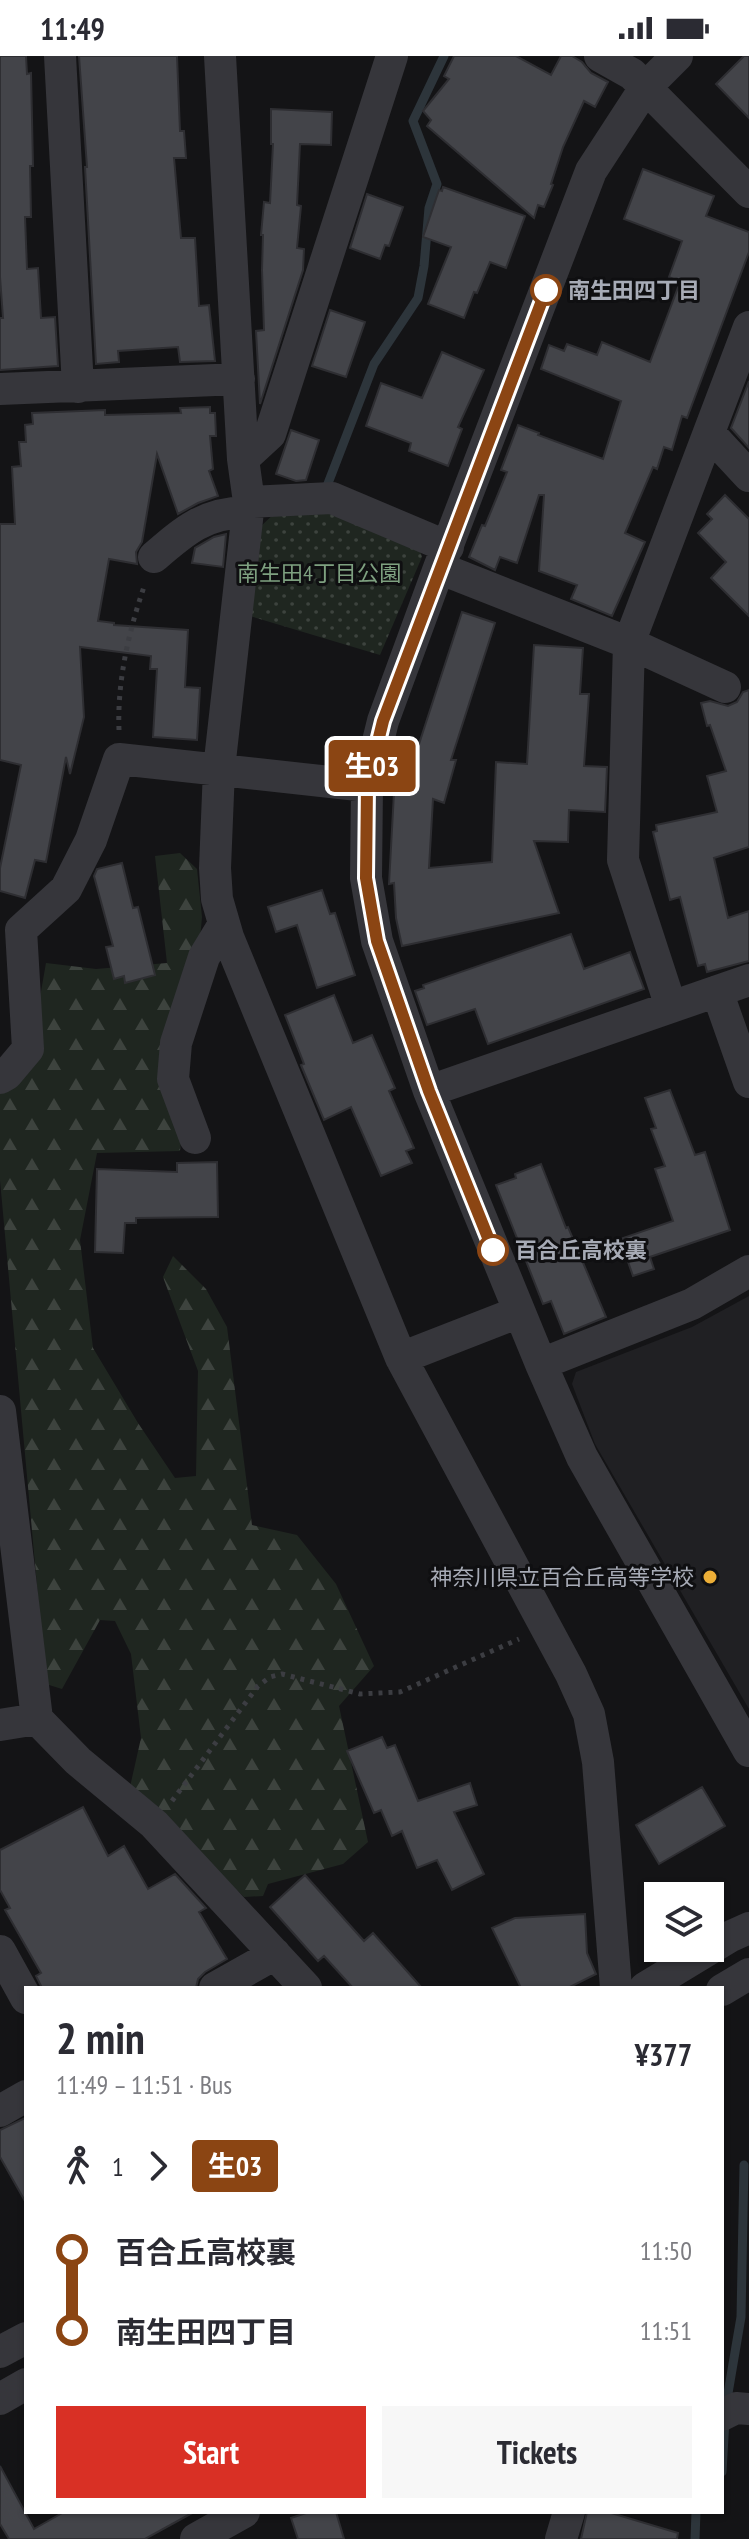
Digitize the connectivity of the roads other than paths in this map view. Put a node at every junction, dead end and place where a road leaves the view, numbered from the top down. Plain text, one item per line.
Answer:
1 (60, 56) edge
2 (220, 56) edge
3 (392, 56) edge
4 (600, 56) edge
5 (677, 56) edge
6 (645, 88) junction
7 (749, 192) edge
8 (749, 327) edge
9 (239, 379) junction
10 (78, 387) junction
11 (0, 389) edge
12 (710, 434) junction
13 (243, 459) junction
14 (749, 476) edge
15 (247, 507) junction
16 (154, 557) road end
17 (443, 558) junction
18 (629, 643) junction
19 (725, 687) dead end
20 (219, 769) junction
21 (367, 786) junction
22 (224, 924) junction
23 (749, 980) edge
24 (717, 991) junction
25 (671, 1007) junction
26 (0, 1078) edge
27 (749, 1082) edge
28 (429, 1091) junction
29 (195, 1138) dead end
30 (749, 1271) edge
31 (519, 1312) junction
32 (401, 1358) junction
33 (541, 1364) junction
34 (0, 1411) edge
35 (37, 1719) junction
36 (0, 1725) edge
37 (749, 1751) edge
38 (749, 1928) edge
39 (0, 1951) edge
40 (275, 1954) junction
41 (749, 1974) edge
42 (219, 1986) edge
43 (304, 1986) edge
44 (616, 1986) edge
45 (648, 1986) edge
46 (724, 1989) edge
47 (24, 1994) edge
48 (24, 2097) edge
49 (0, 2111) edge
50 (24, 2339) edge
51 (0, 2352) edge
52 (24, 2385) edge
53 (0, 2399) edge
54 (749, 2409) edge
55 (724, 2414) edge
56 (568, 2514) edge
57 (241, 2523) edge
58 (196, 2539) edge
59 (561, 2539) edge

1 - 10 street
2 - 9 street
3 - 13 street
4 - 6 street
5 - 6 street
6 - 7 street
6 - 17 street
8 - 12 street
9 - 10 street
9 - 13 street
10 - 11 street
12 - 14 street
12 - 18 street
13 - 15 street
15 - 16 street
15 - 17 street
15 - 20 street
17 - 18 street
17 - 21 street
18 - 19 street
18 - 25 street
20 - 21 street
20 - 22 street
20 - 26 street
21 - 28 street
22 - 29 street
22 - 32 street
23 - 24 street
24 - 25 street
24 - 27 street
25 - 28 street
28 - 31 street
30 - 33 street
31 - 32 street
31 - 33 street
32 - 44 street
33 - 37 street
34 - 35 street
35 - 36 street
35 - 40 street
38 - 45 street
39 - 47 street
40 - 42 street
40 - 43 street
41 - 46 street
48 - 49 street
50 - 51 street
52 - 53 street
54 - 55 street
56 - 59 street
57 - 58 street

